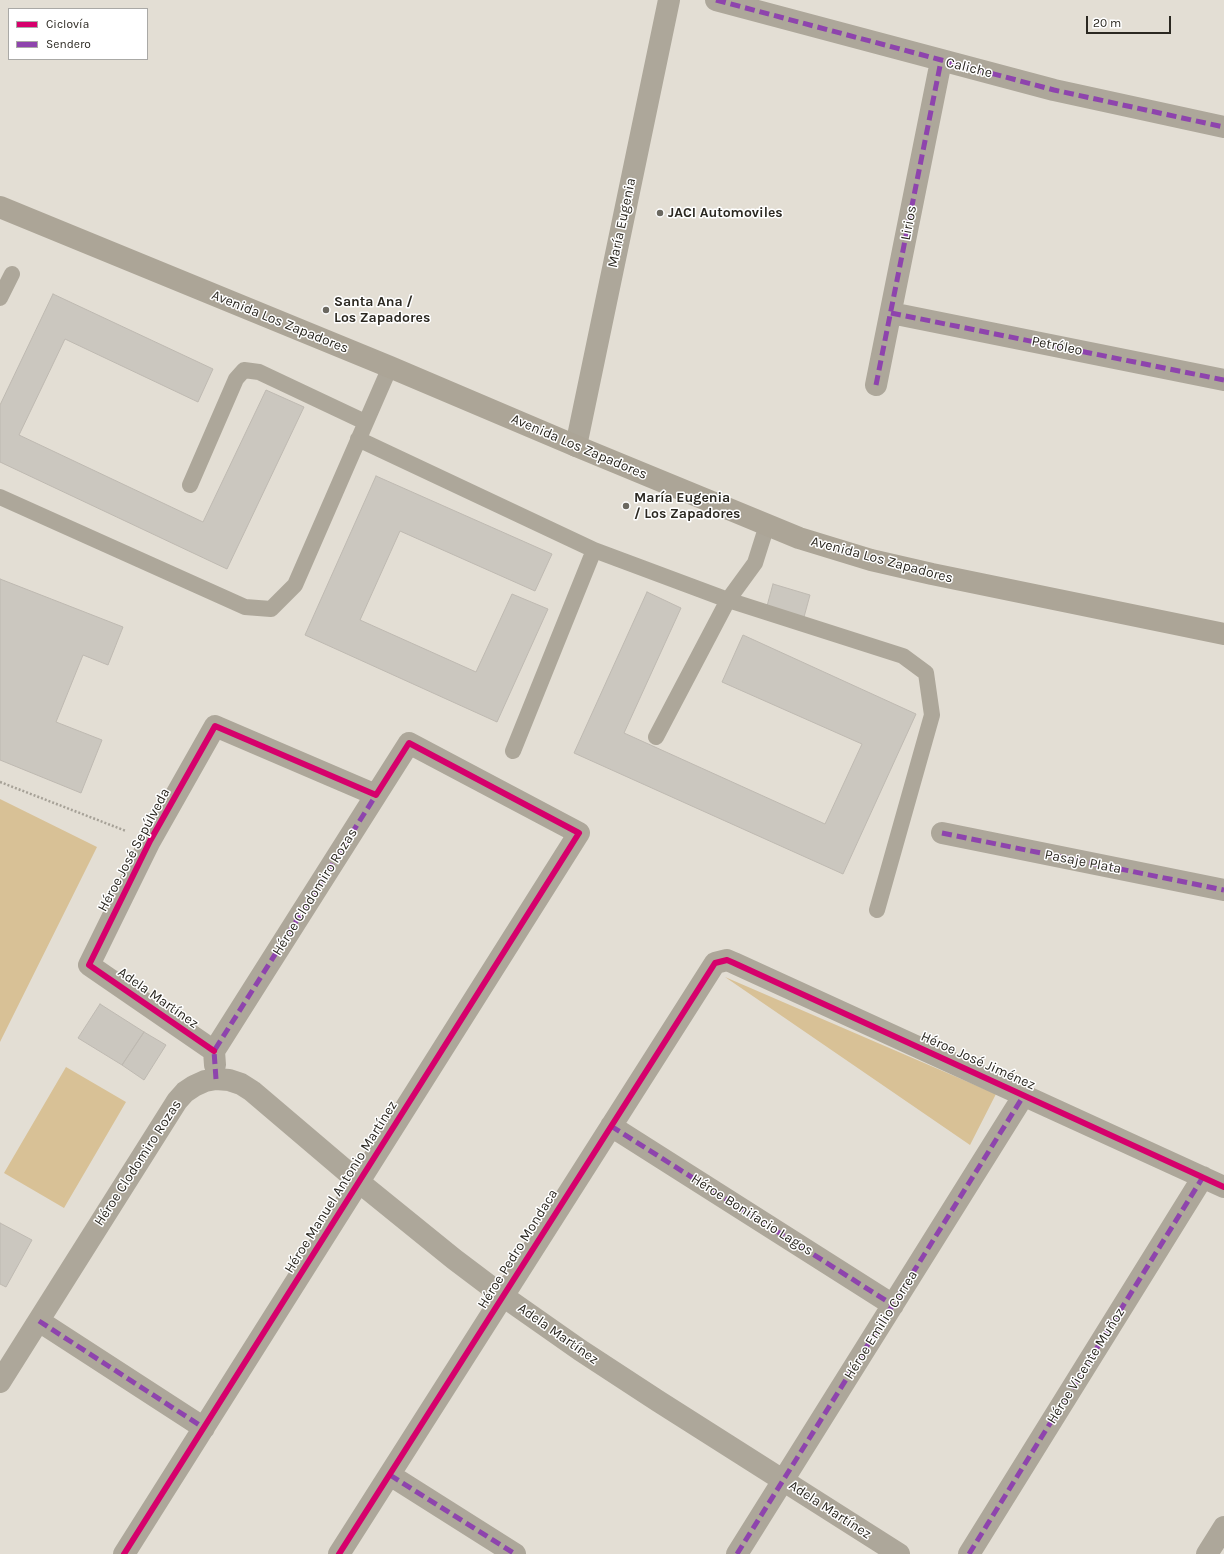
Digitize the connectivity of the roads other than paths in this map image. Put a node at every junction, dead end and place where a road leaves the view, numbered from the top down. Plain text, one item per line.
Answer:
1 (669, 0) edge
2 (716, 0) edge
3 (941, 61) junction
4 (1224, 127) edge
5 (0, 207) edge
6 (12, 274) dead end
7 (0, 298) edge
8 (891, 313) junction
9 (390, 367) junction
10 (1224, 380) edge
11 (876, 385) dead end
12 (365, 422) junction
13 (358, 439) junction
14 (576, 446) junction
15 (190, 485) dead end
16 (0, 498) edge
17 (767, 525) junction
18 (594, 550) junction
19 (728, 600) junction
20 (1224, 634) edge
21 (656, 737) dead end
22 (513, 751) dead end
23 (376, 795) junction
24 (579, 833) joint
25 (942, 833) dead end
26 (1224, 890) edge
27 (877, 910) dead end
28 (721, 961) joint
29 (89, 965) joint
30 (214, 1052) junction
31 (216, 1079) junction
32 (1024, 1095) junction
33 (610, 1126) junction
34 (1203, 1177) junction
35 (359, 1182) junction
36 (1224, 1187) edge
37 (503, 1296) junction
38 (893, 1305) junction
39 (39, 1321) junction
40 (0, 1381) edge
41 (204, 1428) junction
42 (390, 1475) junction
43 (783, 1480) junction
44 (1224, 1527) edge
45 (124, 1554) edge
46 (339, 1554) edge
47 (515, 1554) edge
48 (737, 1554) edge
49 (899, 1554) edge
50 (969, 1554) edge
51 (1207, 1554) edge

1 - 14 street, María Eugenia
2 - 3 street, Caliche
3 - 4 street, Caliche
3 - 8 street, Lirios
5 - 9 main road, Avenida Los Zapadores
6 - 7 lane
8 - 10 street, Petróleo
8 - 11 street, Lirios
9 - 12 lane
9 - 14 main road, Avenida Los Zapadores
12 - 13 lane
12 - 15 lane
13 - 16 lane
13 - 18 lane
14 - 17 main road, Avenida Los Zapadores
17 - 19 lane
17 - 20 main road, Avenida Los Zapadores
18 - 19 lane
18 - 22 lane
19 - 21 lane
19 - 27 lane
23 - 24 street, Héroe Clodomiro Rozas
23 - 29 street, Héroe José Sepúlveda
23 - 30 street, Héroe Clodomiro Rozas
24 - 35 street, Héroe Manuel Antonio Martínez
25 - 26 street, Pasaje Plata
28 - 32 street, Héroe José Jiménez
28 - 33 street, Héroe Pedro Mondaca
29 - 30 street, Adela Martínez
30 - 31 street
31 - 35 street, Adela Martínez
31 - 39 street, Héroe Clodomiro Rozas
32 - 34 street, Héroe José Jiménez
32 - 38 street, Héroe Emilio Correa
33 - 37 street, Héroe Pedro Mondaca
33 - 38 street, Héroe Bonifacio Lagos
34 - 36 street, Héroe José Jiménez
34 - 50 street, Héroe Vicente Muñoz
35 - 37 street, Adela Martínez
35 - 41 street, Héroe Manuel Antonio Martínez
37 - 42 street, Héroe Pedro Mondaca
37 - 43 street, Adela Martínez
38 - 43 street, Héroe Emilio Correa
39 - 40 street, Héroe Clodomiro Rozas
39 - 41 street
41 - 45 street, Héroe Manuel Antonio Martínez
42 - 46 street, Héroe Pedro Mondaca
42 - 47 street
43 - 48 street, Héroe Emilio Correa
43 - 49 street, Adela Martínez
44 - 51 street

